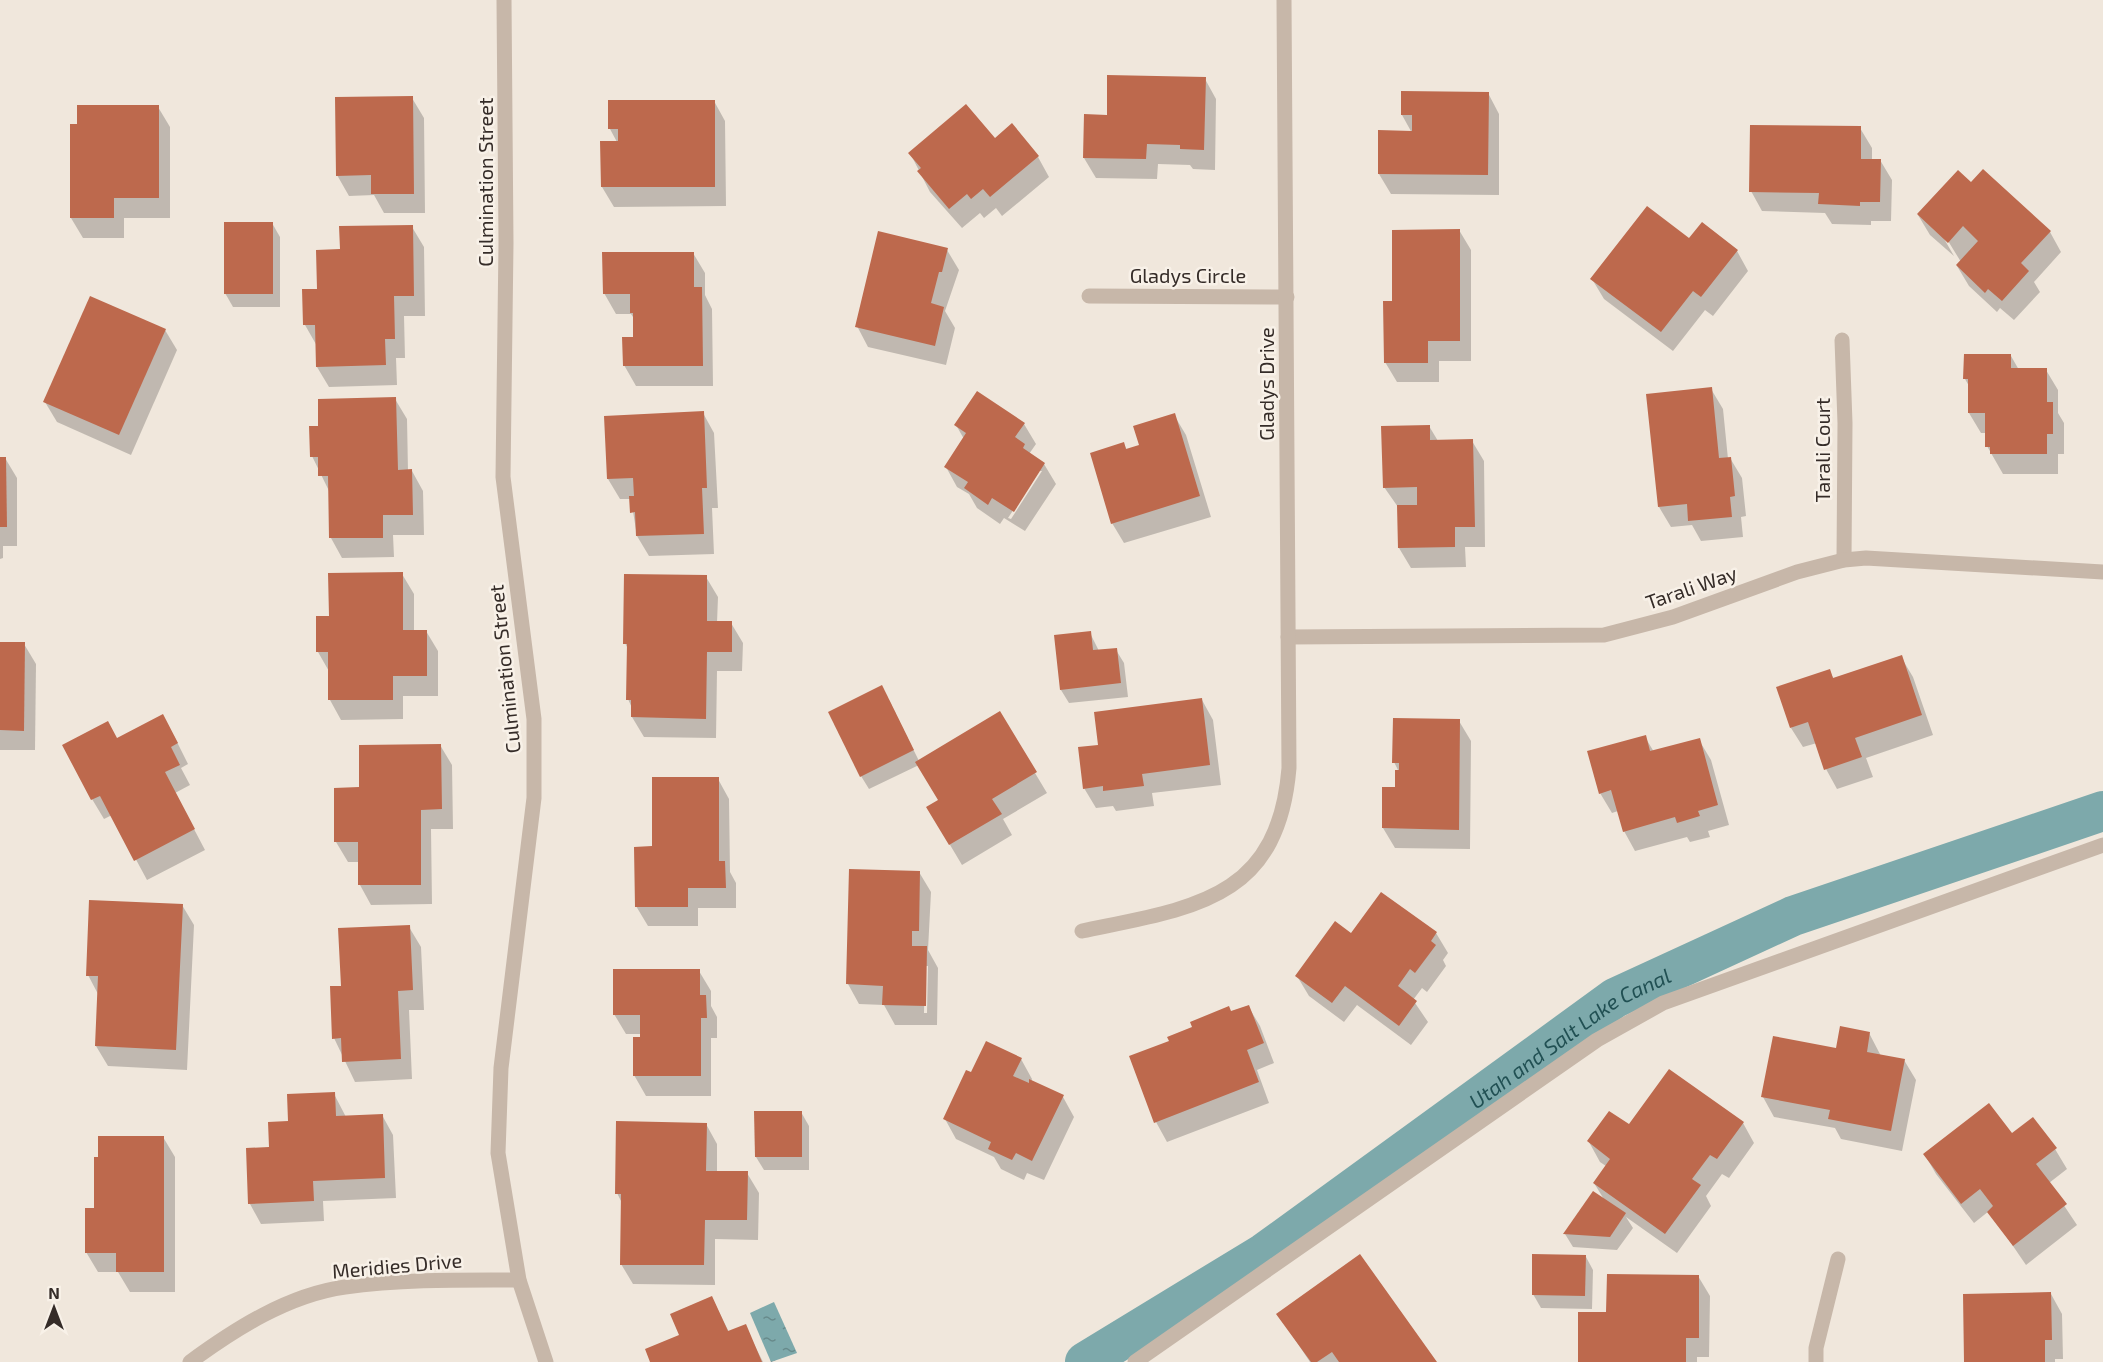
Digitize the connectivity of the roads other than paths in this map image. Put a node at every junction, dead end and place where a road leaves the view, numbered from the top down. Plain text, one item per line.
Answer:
1 (504, 0) edge
2 (1284, 0) edge
3 (1089, 296) dead end
4 (1287, 297) junction
5 (1842, 340) dead end
6 (1844, 560) junction
7 (2103, 572) edge
8 (1288, 637) junction
9 (2103, 845) edge
10 (1082, 931) dead end
11 (1838, 1259) dead end
12 (519, 1280) junction
13 (190, 1362) edge
14 (546, 1362) edge
15 (1135, 1362) edge
16 (1816, 1362) edge

1 - 12 street, Culmination Street
2 - 4 street, Gladys Drive
3 - 4 street, Gladys Circle
4 - 8 street, Gladys Drive
5 - 6 street, Tarali Court
6 - 7 street, Tarali Way
6 - 8 street, Tarali Way
8 - 10 street, Gladys Drive
9 - 15 street
11 - 16 street
12 - 13 street, Meridies Drive
12 - 14 street, Culmination Street

